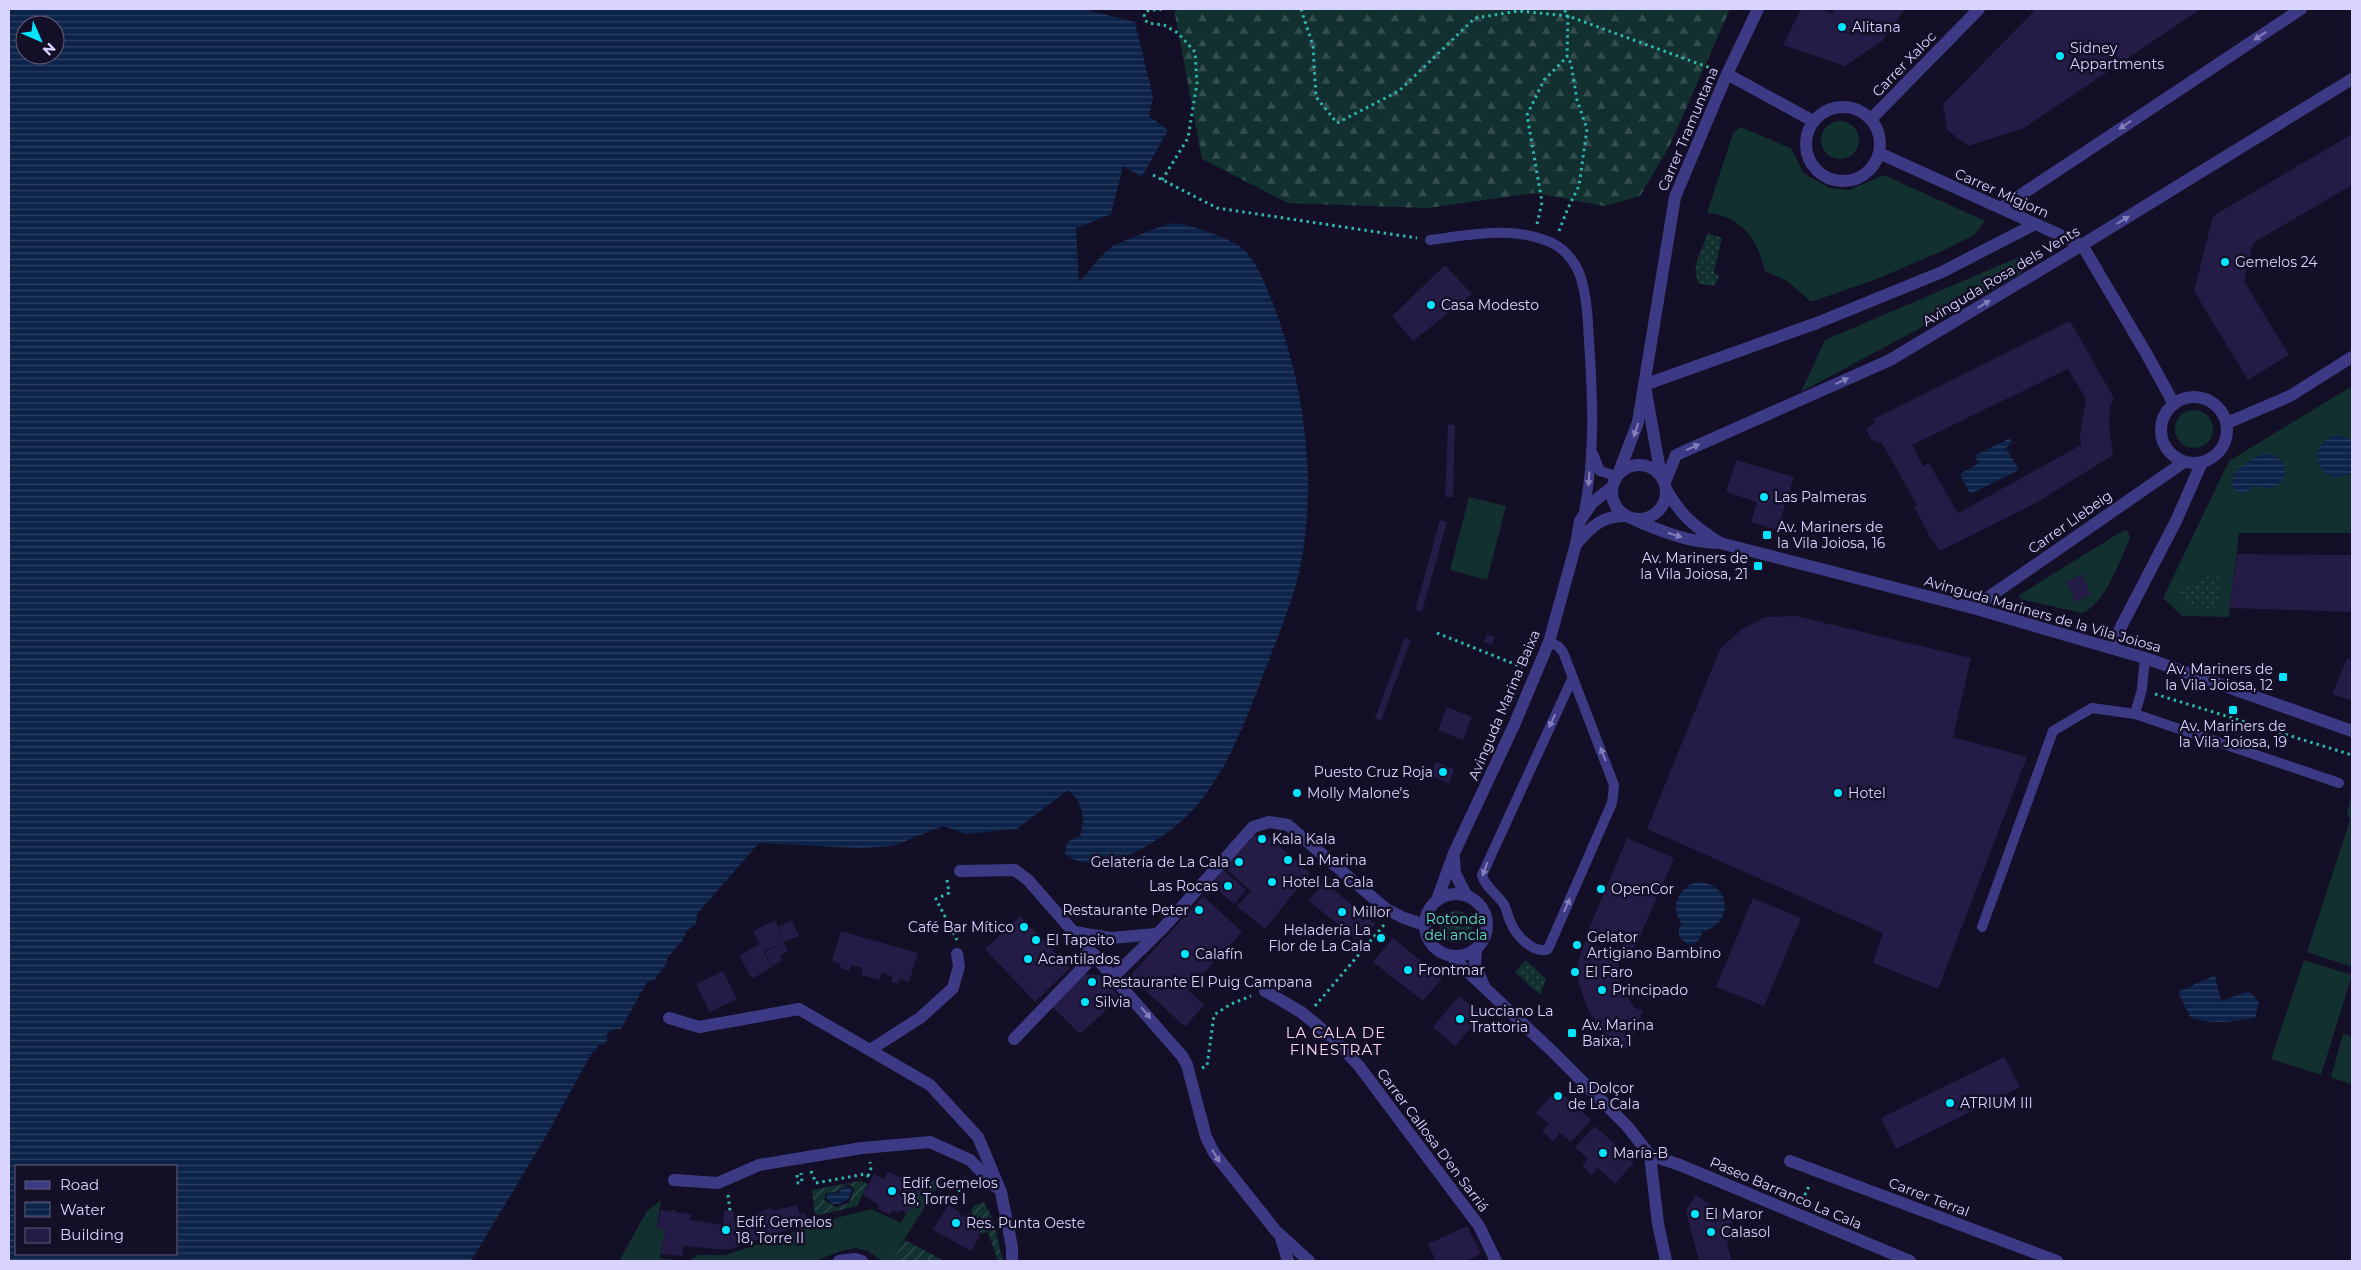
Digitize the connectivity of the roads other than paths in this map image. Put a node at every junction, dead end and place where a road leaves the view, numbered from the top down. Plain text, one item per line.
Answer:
1 (1758, 9) edge
2 (1979, 9) edge
3 (2301, 9) edge
4 (1727, 74) junction
5 (2352, 79) edge
6 (1871, 119) junction
7 (1814, 121) junction
8 (1879, 153) junction
9 (2001, 208) junction
10 (2035, 224) junction
11 (1430, 240) road end
12 (2082, 245) junction
13 (2352, 357) edge
14 (1644, 385) junction
15 (2174, 404) junction
16 (2226, 423) junction
17 (1591, 446) junction
18 (2184, 462) junction
19 (2202, 462) junction
20 (1618, 474) junction
21 (1664, 482) junction
22 (1611, 488) junction
23 (1584, 512) junction
24 (1630, 518) junction
25 (1581, 539) junction
26 (1720, 543) junction
27 (1972, 608) junction
28 (1549, 642) junction
29 (2110, 648) junction
30 (2145, 658) junction
31 (1573, 677) junction
32 (2135, 714) junction
33 (2352, 731) edge
34 (2339, 783) dead end
35 (1454, 853) junction
36 (960, 871) road end
37 (1466, 896) junction
38 (1438, 900) junction
39 (1424, 925) junction
40 (1982, 927) dead end
41 (1074, 932) junction
42 (1156, 934) junction
43 (1476, 950) junction
44 (957, 954) road end
45 (1095, 955) junction
46 (1451, 956) junction
47 (1114, 976) junction
48 (1485, 989) junction
49 (1265, 991) road end
50 (668, 1018) dead end
51 (1014, 1039) dead end
52 (870, 1050) junction
53 (1650, 1155) junction
54 (1790, 1161) dead end
55 (674, 1180) dead end
56 (1001, 1192) junction
57 (1281, 1238) junction
58 (839, 1261) edge
59 (862, 1261) edge
60 (1012, 1261) edge
61 (1288, 1261) edge
62 (1309, 1261) edge
63 (1496, 1261) edge
64 (1666, 1261) edge
65 (1910, 1261) edge
66 (2057, 1261) edge

1 - 4 street, Carrer Tramuntana
2 - 6 street, Carrer Xaloc
3 -> 9 street
4 - 7 street
4 - 14 street, Carrer Tramuntana
12 -> 5 street, Avinguda Rosa dels Vents
6 - 7 street
6 - 8 street
7 - 8 street
8 - 9 street, Carrer Migjorn
9 - 10 street, Carrer Migjorn
10 - 12 street, Carrer Migjorn
10 - 14 street
11 - 17 lane
12 - 15 street
21 -> 12 street, Avinguda Rosa dels Vents
13 - 16 street
14 -> 20 street, Carrer Tramuntana
14 - 21 street, Carrer Tramuntana
15 - 16 street
15 - 18 street
16 - 19 street
17 - 20 lane
17 -> 23 lane
18 - 19 street
18 - 27 street, Carrer Llebeig
19 - 29 street
20 - 21 street
20 - 22 street
21 - 24 street
21 - 26 street, Avinguda Mariners de la Vila Joiosa
22 - 23 street
22 - 24 street
23 - 25 street, Avinguda Marina Baixa
24 - 25 street
24 -> 26 street, Avinguda Mariners de la Vila Joiosa
25 - 28 street, Avinguda Marina Baixa
26 - 27 street, Avinguda Mariners de la Vila Joiosa
27 - 29 street, Avinguda Mariners de la Vila Joiosa
28 - 31 lane
28 - 35 street, Avinguda Marina Baixa
29 - 30 street, Avinguda Mariners de la Vila Joiosa
30 - 32 lane
30 - 33 street, Avinguda Mariners de la Vila Joiosa
31 -> 31 lane
32 - 34 lane
32 - 40 lane
35 - 37 street
35 - 38 street, Avinguda Marina Baixa
36 - 41 street
37 - 38 street
37 - 43 street
38 - 39 street
39 - 42 street
39 - 46 street
41 - 42 street
41 - 45 street
42 - 47 street
43 - 46 street
43 - 48 street
44 - 52 street
45 - 47 street
45 - 51 street
46 - 48 street
47 -> 57 street
48 - 53 street
49 - 63 street, Carrer Callosa D'en Sarriá
50 - 52 street
52 - 56 street
53 - 64 street
53 - 65 street, Paseo Barranco La Cala
54 - 66 street, Carrer Terral
55 - 56 street
56 - 60 street
57 - 61 street
57 - 62 street
58 - 59 street

